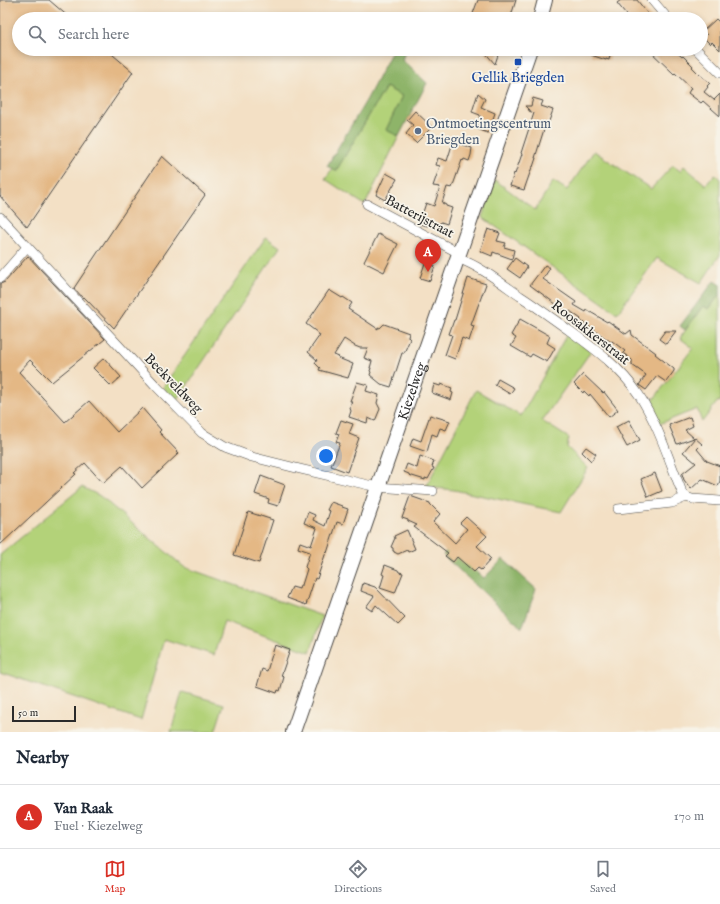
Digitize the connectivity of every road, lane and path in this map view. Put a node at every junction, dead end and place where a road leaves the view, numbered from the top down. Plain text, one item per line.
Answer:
1 (545, 0) edge
2 (652, 0) edge
3 (542, 12) edge
4 (662, 12) edge
5 (528, 56) edge
6 (703, 56) edge
7 (720, 73) edge
8 (367, 204) dead end
9 (0, 217) edge
10 (27, 247) junction
11 (458, 255) junction
12 (0, 278) edge
13 (377, 487) junction
14 (433, 491) dead end
15 (686, 497) junction
16 (720, 501) edge
17 (618, 509) dead end
18 (293, 732) edge

1 - 3 main road
2 - 4 street
5 - 11 main road, Kiezelweg
6 - 7 street
8 - 11 street, Batterijstraat
9 - 10 street, Beekveldweg
10 - 12 street
10 - 13 street, Beekveldweg
11 - 13 main road, Kiezelweg
11 - 15 street, Roosakkerstraat
13 - 14 street, Beekveldweg
13 - 18 main road, Kiezelweg
15 - 16 street
15 - 17 street

